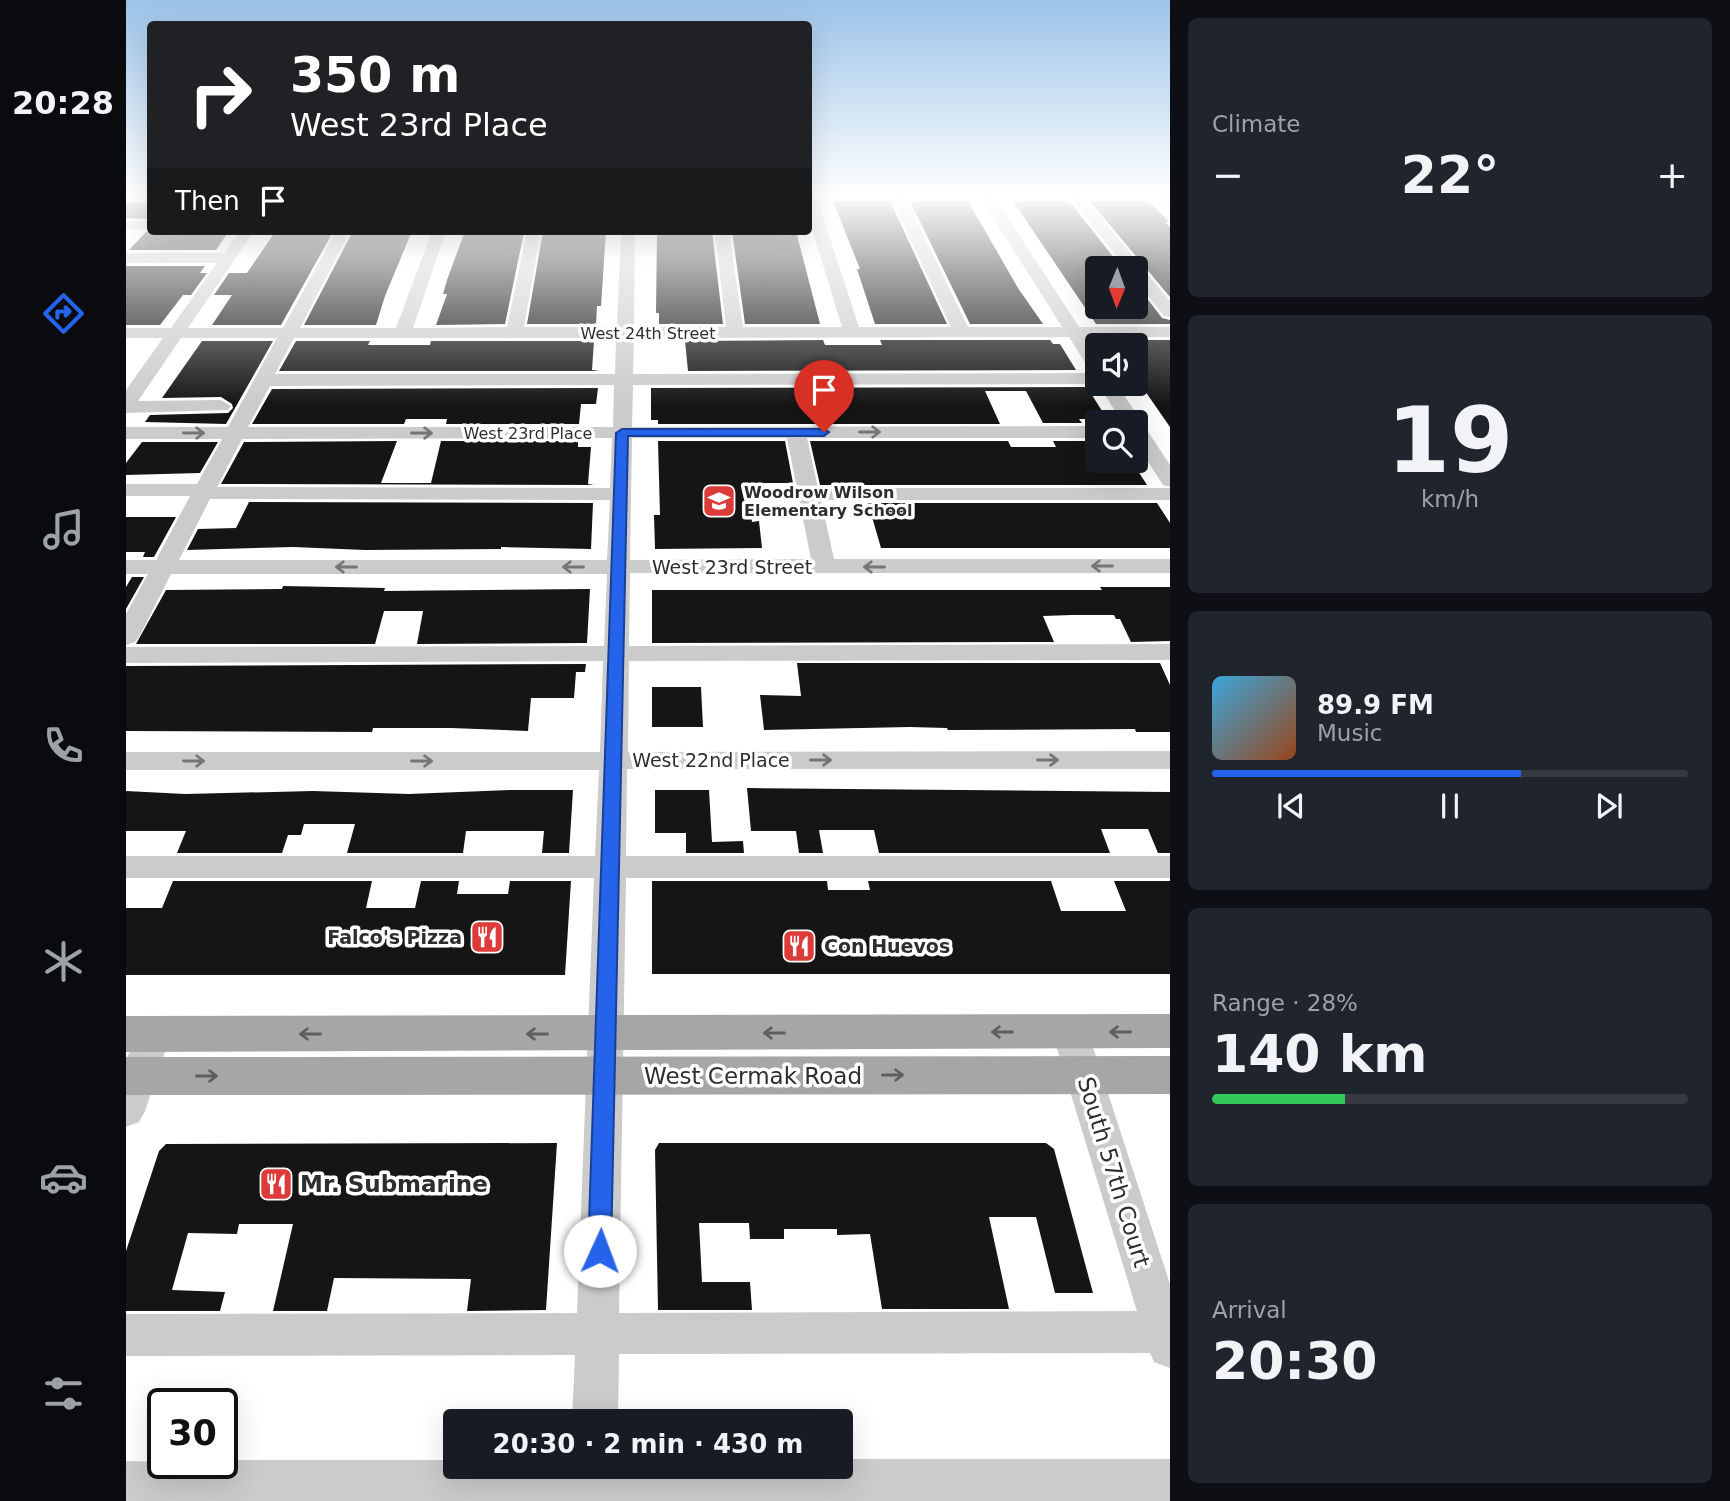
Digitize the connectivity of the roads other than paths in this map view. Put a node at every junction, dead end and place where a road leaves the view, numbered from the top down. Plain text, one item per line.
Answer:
1 (224, 265) edge
2 (325, 265) edge
3 (427, 265) edge
4 (527, 265) edge
5 (627, 265) edge
6 (726, 265) edge
7 (831, 265) edge
8 (930, 265) edge
9 (1031, 265) edge
10 (1148, 285) edge
11 (1170, 312) edge
12 (734, 332) junction
13 (852, 332) junction
14 (962, 332) junction
15 (1074, 332) junction
16 (1170, 332) edge
17 (126, 333) edge
18 (176, 333) junction
19 (288, 333) junction
20 (403, 333) junction
21 (514, 333) junction
22 (625, 333) junction
23 (1085, 349) edge
24 (1085, 379) edge
25 (263, 380) junction
26 (624, 380) junction
27 (126, 406) edge
28 (221, 406) dead end
29 (796, 432) junction
30 (1085, 432) edge
31 (126, 433) edge
32 (235, 433) junction
33 (622, 433) junction
34 (1148, 447) edge
35 (1170, 481) edge
36 (126, 490) edge
37 (204, 491) junction
38 (621, 494) junction
39 (808, 494) junction
40 (1170, 494) edge
41 (1170, 566) edge
42 (126, 567) edge
43 (164, 567) junction
44 (618, 567) junction
45 (824, 567) junction
46 (126, 637) edge
47 (1170, 652) edge
48 (616, 654) junction
49 (126, 655) edge
50 (613, 760) junction
51 (1170, 760) edge
52 (126, 761) edge
53 (126, 867) edge
54 (610, 867) junction
55 (1170, 867) edge
56 (1170, 1031) edge
57 (1070, 1032) junction
58 (140, 1034) edge
59 (605, 1055) junction
60 (1084, 1074) junction
61 (1170, 1074) edge
62 (130, 1088) edge
63 (597, 1334) junction
64 (126, 1335) edge
65 (1168, 1338) edge
66 (595, 1409) edge
67 (1170, 1482) edge
68 (593, 1483) edge
69 (126, 1484) edge
70 (289, 1492) edge
71 (903, 1492) edge

1 - 18 street
2 - 19 street
3 - 20 street
4 - 21 street
5 - 22 street
6 - 12 street
7 - 13 street
8 - 14 street
9 - 15 street
10 - 11 street
12 - 13 street, West 24th Street
12 - 22 street, West 24th Street
13 - 14 street, West 24th Street
14 - 15 street, West 24th Street
15 - 16 street, West 24th Street
15 - 23 street
17 - 18 street, West 24th Street
18 - 19 street, West 24th Street
18 - 27 street
19 - 20 street, West 24th Street
19 - 25 street
20 - 21 street, West 24th Street
21 - 22 street, West 24th Street
22 - 26 street
24 - 26 street
25 - 26 street
25 - 32 street
26 - 33 street
27 - 28 street
29 -> 30 street, West 23rd Place
29 - 33 street, West 23rd Place
29 - 39 street
31 -> 32 street, West 23rd Place
32 -> 33 street, West 23rd Place
32 - 37 street
33 - 38 street
34 - 35 street
36 - 37 street
37 - 38 street
37 - 43 street
38 - 44 street
39 - 40 street
39 - 45 street
41 -> 45 street, West 23rd Street
42 - 43 street, West 23rd Street
44 -> 43 street, West 23rd Street
43 - 46 street
44 - 45 street, West 23rd Street
44 - 48 street
47 - 48 street
48 - 49 street
48 - 50 street
50 -> 51 street, West 22nd Place
52 -> 50 street, West 22nd Place
50 - 54 street
53 - 54 street
54 - 55 street
54 - 59 street
56 -> 57 main road, West Cermak Road
57 -> 59 main road, West Cermak Road
57 - 60 street, South 57th Court
59 -> 58 main road, West Cermak Road
58 - 62 street
59 -> 60 main road, West Cermak Road
62 -> 59 main road, West Cermak Road
59 - 63 street
60 - 61 main road, West Cermak Road
60 - 65 street, South 57th Court
63 - 64 street
63 - 65 street
63 - 66 street
67 - 71 street
68 - 70 street
68 - 71 street
69 - 70 street

